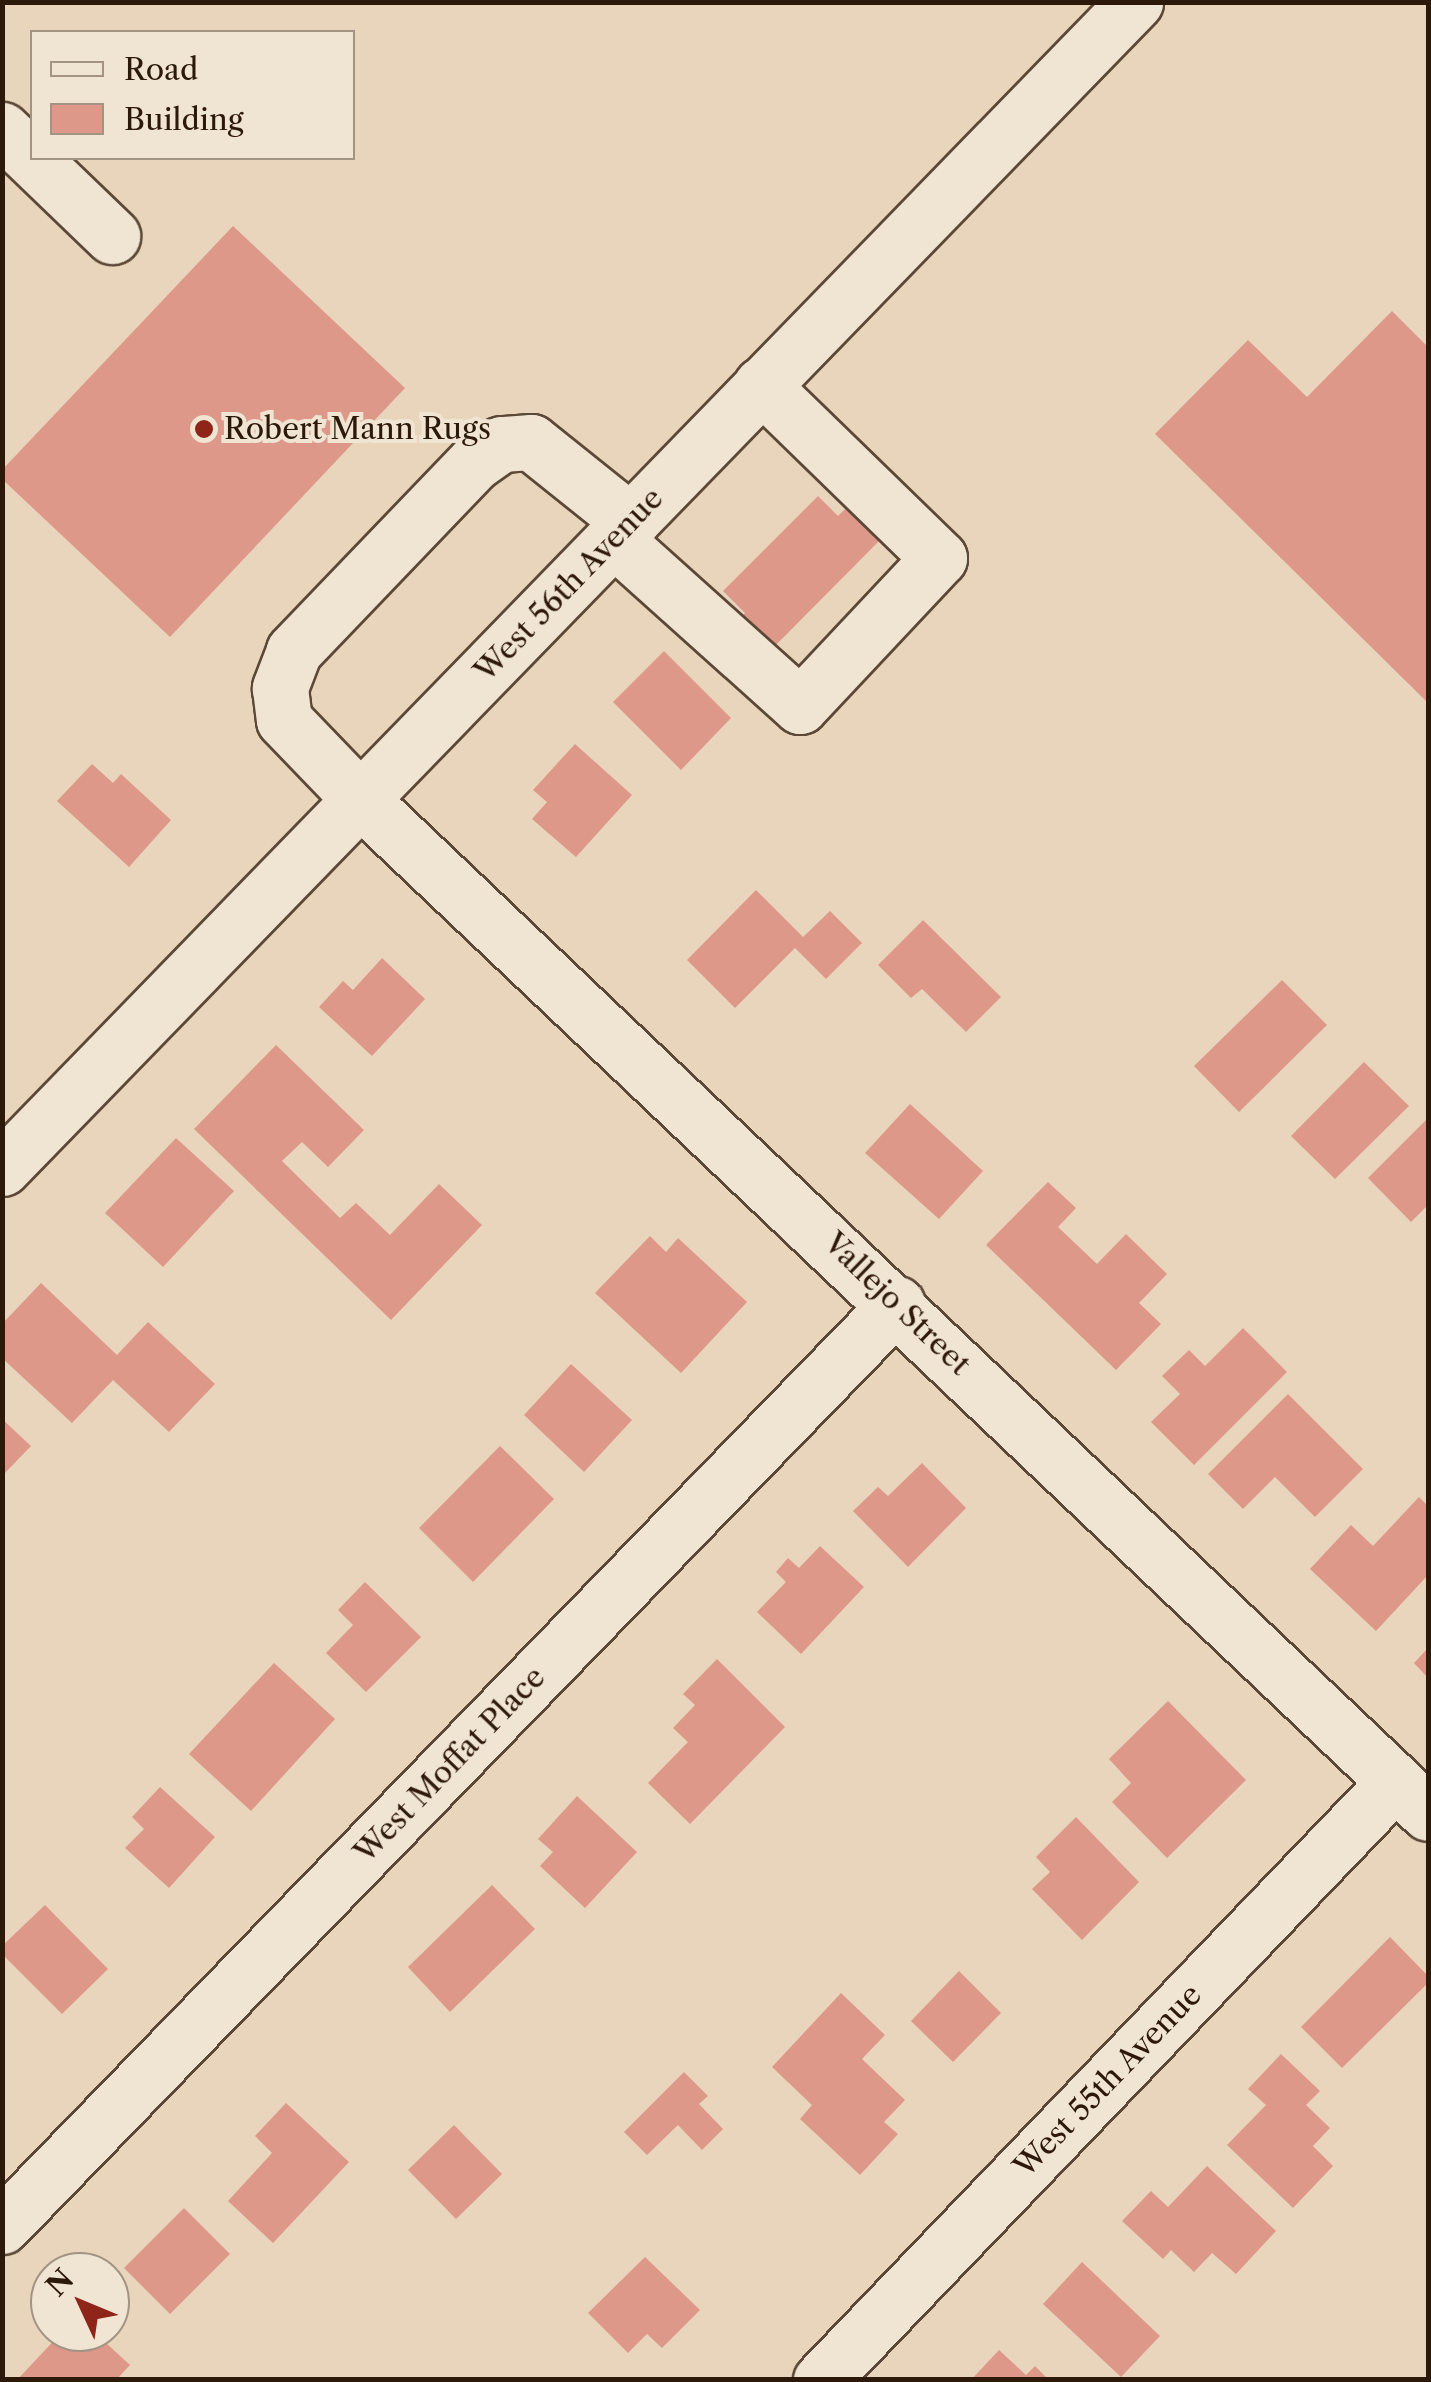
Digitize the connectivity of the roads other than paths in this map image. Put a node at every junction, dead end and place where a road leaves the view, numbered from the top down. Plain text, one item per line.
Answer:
1 (1135, 2) edge
2 (2, 130) edge
3 (30, 157) edge
4 (33, 160) edge
5 (112, 236) dead end
6 (761, 385) junction
7 (623, 530) junction
8 (361, 800) junction
9 (2, 1168) edge
10 (897, 1304) junction
11 (1412, 1798) edge
12 (2, 2226) edge
13 (821, 2380) edge

1 - 6 street, West 56th Avenue
2 - 3 street
4 - 5 street
6 - 7 street, West 56th Avenue
6 - 7 street, Vallejo Street
7 - 8 street, West 56th Avenue
7 - 8 street, Vallejo Street
8 - 9 street, West 56th Avenue
8 - 10 street, Vallejo Street
10 - 11 street, Vallejo Street
10 - 12 street, West Moffat Place
11 - 13 street, West 55th Avenue

